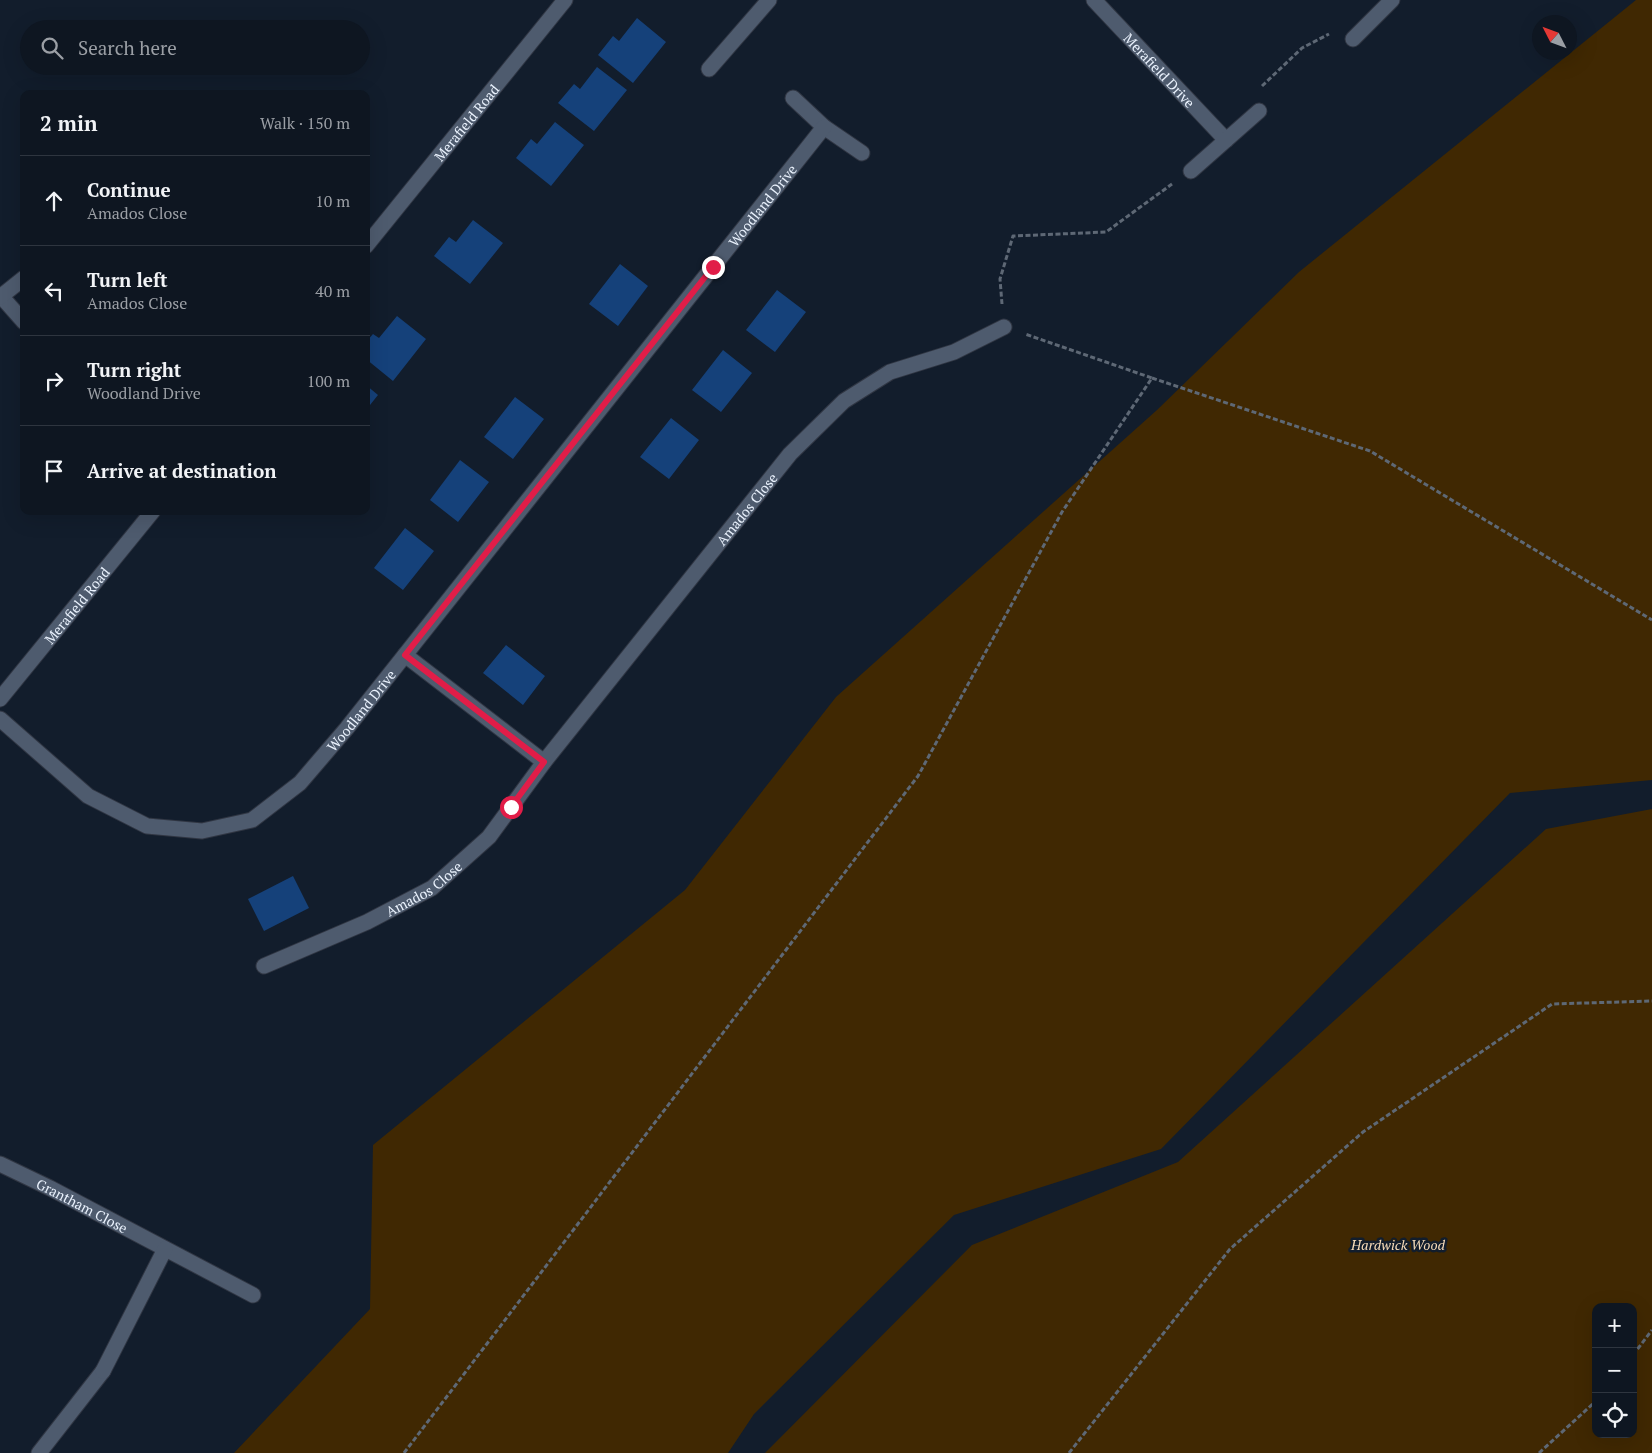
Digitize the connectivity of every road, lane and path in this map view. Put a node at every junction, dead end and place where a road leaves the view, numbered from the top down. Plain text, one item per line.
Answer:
1 (566, 0) edge
2 (769, 0) edge
3 (1094, 0) edge
4 (1392, 0) edge
5 (1337, 30) dead end
6 (1353, 39) dead end
7 (709, 69) dead end
8 (793, 98) dead end
9 (1259, 111) joint
10 (824, 127) junction
11 (1226, 140) junction
12 (862, 153) dead end
13 (1191, 171) joint
14 (370, 241) edge
15 (20, 281) edge
16 (0, 296) edge
17 (20, 318) edge
18 (1004, 327) junction
19 (1152, 378) junction
20 (150, 515) edge
21 (1652, 620) edge
22 (405, 655) junction
23 (0, 699) edge
24 (0, 719) edge
25 (544, 762) junction
26 (264, 966) dead end
27 (1652, 1001) edge
28 (0, 1164) edge
29 (165, 1249) junction
30 (253, 1295) dead end
31 (1652, 1330) edge
32 (1637, 1350) edge
33 (1592, 1405) edge
34 (39, 1453) edge
35 (404, 1453) edge
36 (1070, 1453) edge
37 (1539, 1453) edge

1 - 14 street, Merafield Road
2 - 7 street
3 - 11 street, Merafield Drive
4 - 6 street
5 - 9 path
8 - 10 street
9 - 11 street
10 - 12 street
10 - 22 street, Woodland Drive
11 - 13 street
13 - 18 path
15 - 16 street
16 - 17 street
18 - 19 path
18 - 25 street, Amados Close
19 - 21 path
19 - 35 path
20 - 23 street, Merafield Road
22 - 24 street, Woodland Drive
22 - 25 street
25 - 26 street, Amados Close
27 - 36 path
28 - 29 street, Grantham Close
29 - 30 street, Grantham Close
29 - 34 street
31 - 32 path
33 - 37 path

